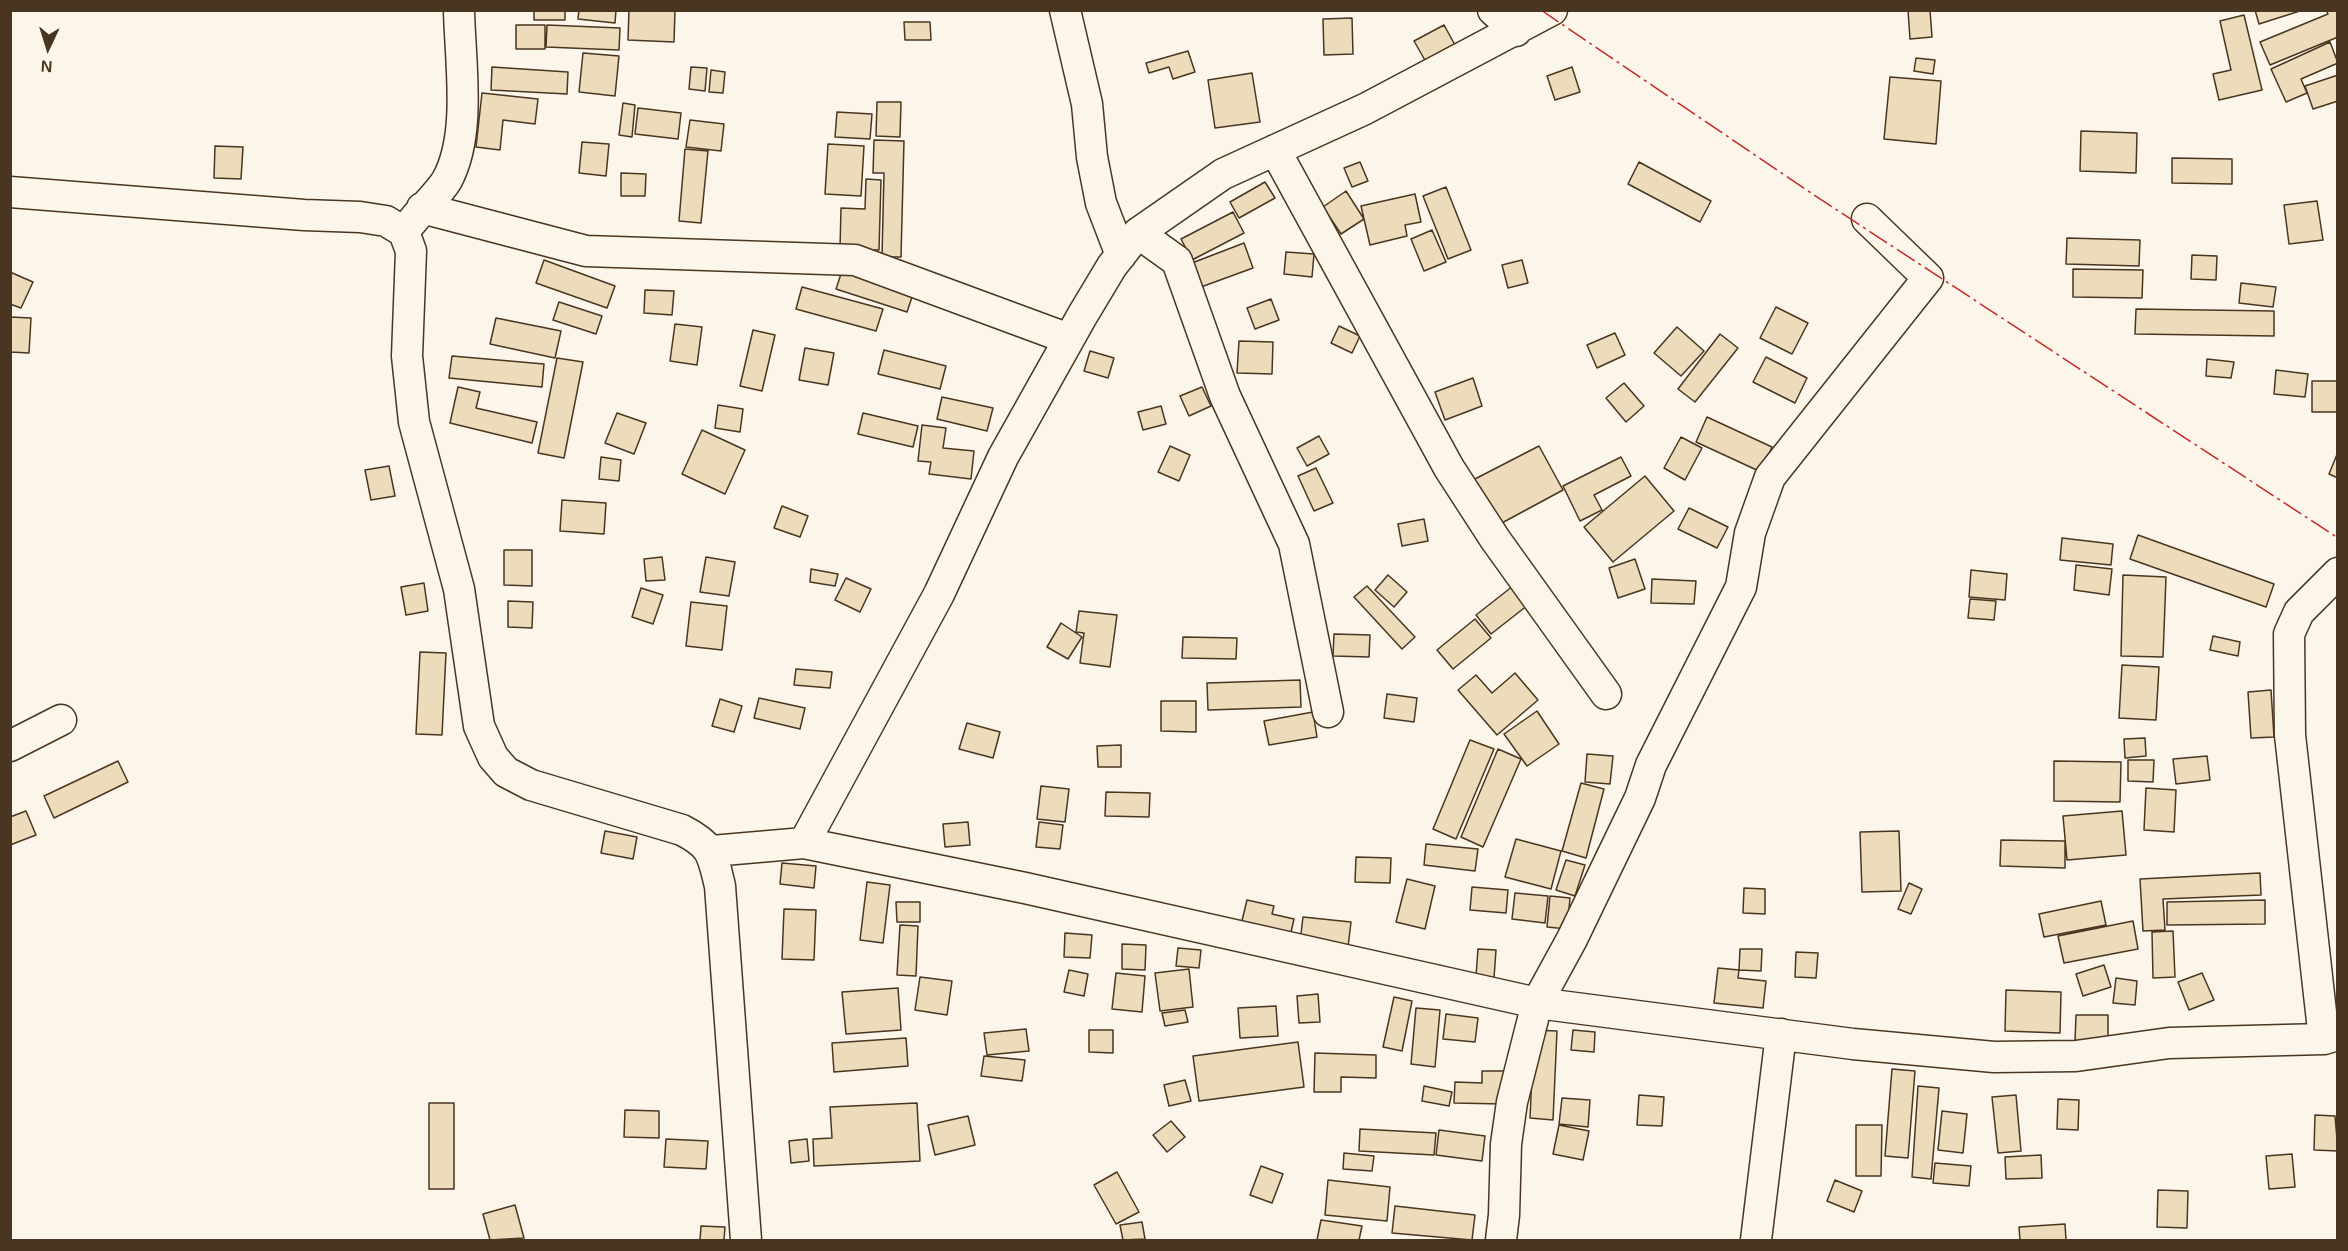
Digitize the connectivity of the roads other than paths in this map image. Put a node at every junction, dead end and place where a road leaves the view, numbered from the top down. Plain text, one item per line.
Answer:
1 (459, 10) edge
2 (1065, 10) edge
3 (1493, 10) edge
4 (1552, 10) edge
5 (1516, 31) junction
6 (1275, 150) junction
7 (10, 192) edge
8 (422, 208) junction
9 (1868, 219) dead end
10 (404, 232) junction
11 (1129, 244) junction
12 (1069, 339) junction
13 (2337, 573) edge
14 (1606, 694) dead end
15 (1328, 712) dead end
16 (61, 720) dead end
17 (10, 746) edge
18 (804, 843) junction
19 (712, 850) junction
20 (1537, 1003) junction
21 (1781, 1034) junction
22 (2331, 1037) edge
23 (746, 1240) edge
24 (1501, 1240) edge
25 (1756, 1240) edge

1 - 8 street
2 - 11 street
3 - 5 street
4 - 5 street
5 - 6 street
6 - 11 street
6 - 14 street
7 - 10 street
8 - 10 street
8 - 12 street
9 - 20 street
10 - 19 street
11 - 12 street
11 - 15 street
12 - 18 street
13 - 22 street
16 - 17 street
18 - 19 street
18 - 20 street
19 - 23 street
20 - 21 street
20 - 24 street
21 - 22 street
21 - 25 street

